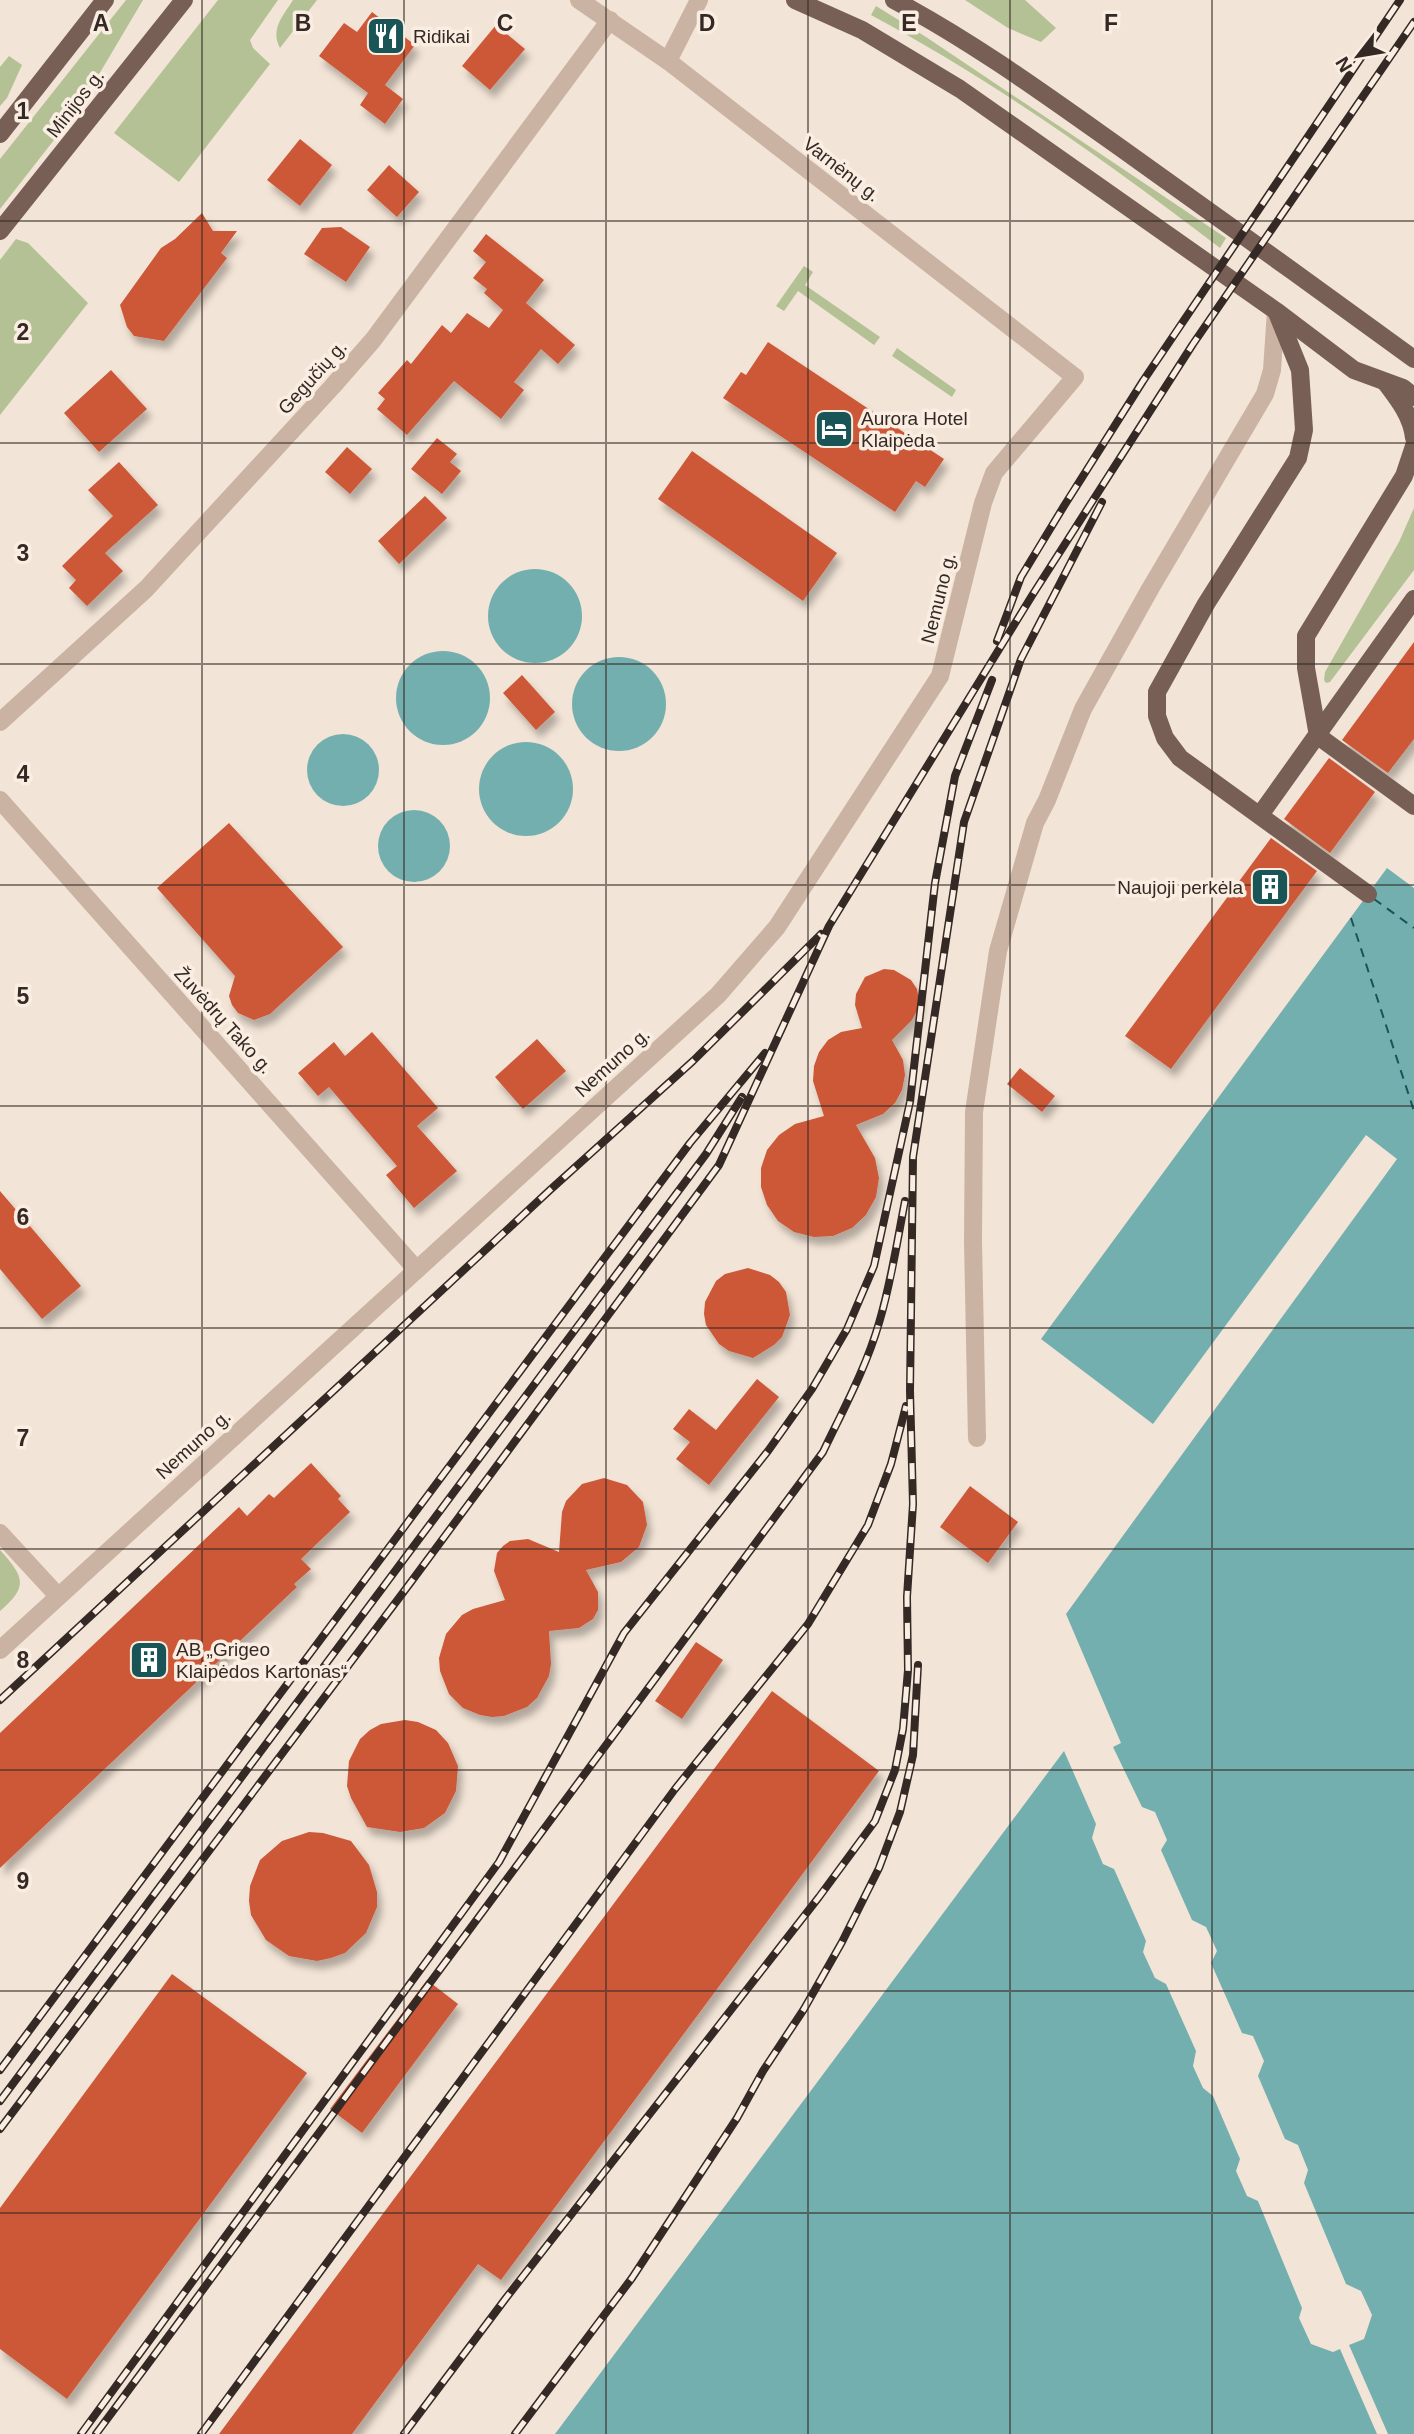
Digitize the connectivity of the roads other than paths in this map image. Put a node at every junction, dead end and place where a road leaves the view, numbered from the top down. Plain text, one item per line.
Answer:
1 (105, 0) edge
2 (184, 0) edge
3 (579, 0) edge
4 (699, 0) edge
5 (795, 0) edge
6 (894, 0) edge
7 (610, 20) junction
8 (668, 61) junction
9 (0, 134) edge
10 (0, 231) edge
11 (1276, 311) junction
12 (1414, 359) edge
13 (1075, 377) joint
14 (1384, 380) junction
15 (1414, 397) edge
16 (1414, 438) edge
17 (1414, 446) edge
18 (1414, 598) edge
19 (0, 722) edge
20 (1318, 736) junction
21 (0, 800) edge
22 (1414, 806) edge
23 (1260, 815) junction
24 (1368, 894) dead end
25 (416, 1269) junction
26 (976, 1438) dead end
27 (0, 1532) edge
28 (58, 1596) junction
29 (0, 1650) edge

1 - 9 main road, Minijos g.
2 - 10 main road, Minijos g.
3 - 7 street, Varnėnų g.
4 - 8 street
5 - 11 main road
6 - 12 main road
7 - 8 street, Varnėnų g.
7 - 19 street, Gegučių g.
8 - 13 street, Varnėnų g.
11 - 14 main road
11 - 23 main road
11 - 26 street
13 - 25 street, Nemuno g.
14 - 15 main road
14 - 16 main road
17 - 20 main road
18 - 20 main road
20 - 22 main road
20 - 23 main road
21 - 25 street, Žuvėdrų Tako g.
23 - 24 main road
25 - 28 street, Nemuno g.
27 - 28 street
28 - 29 street, Nemuno g.

